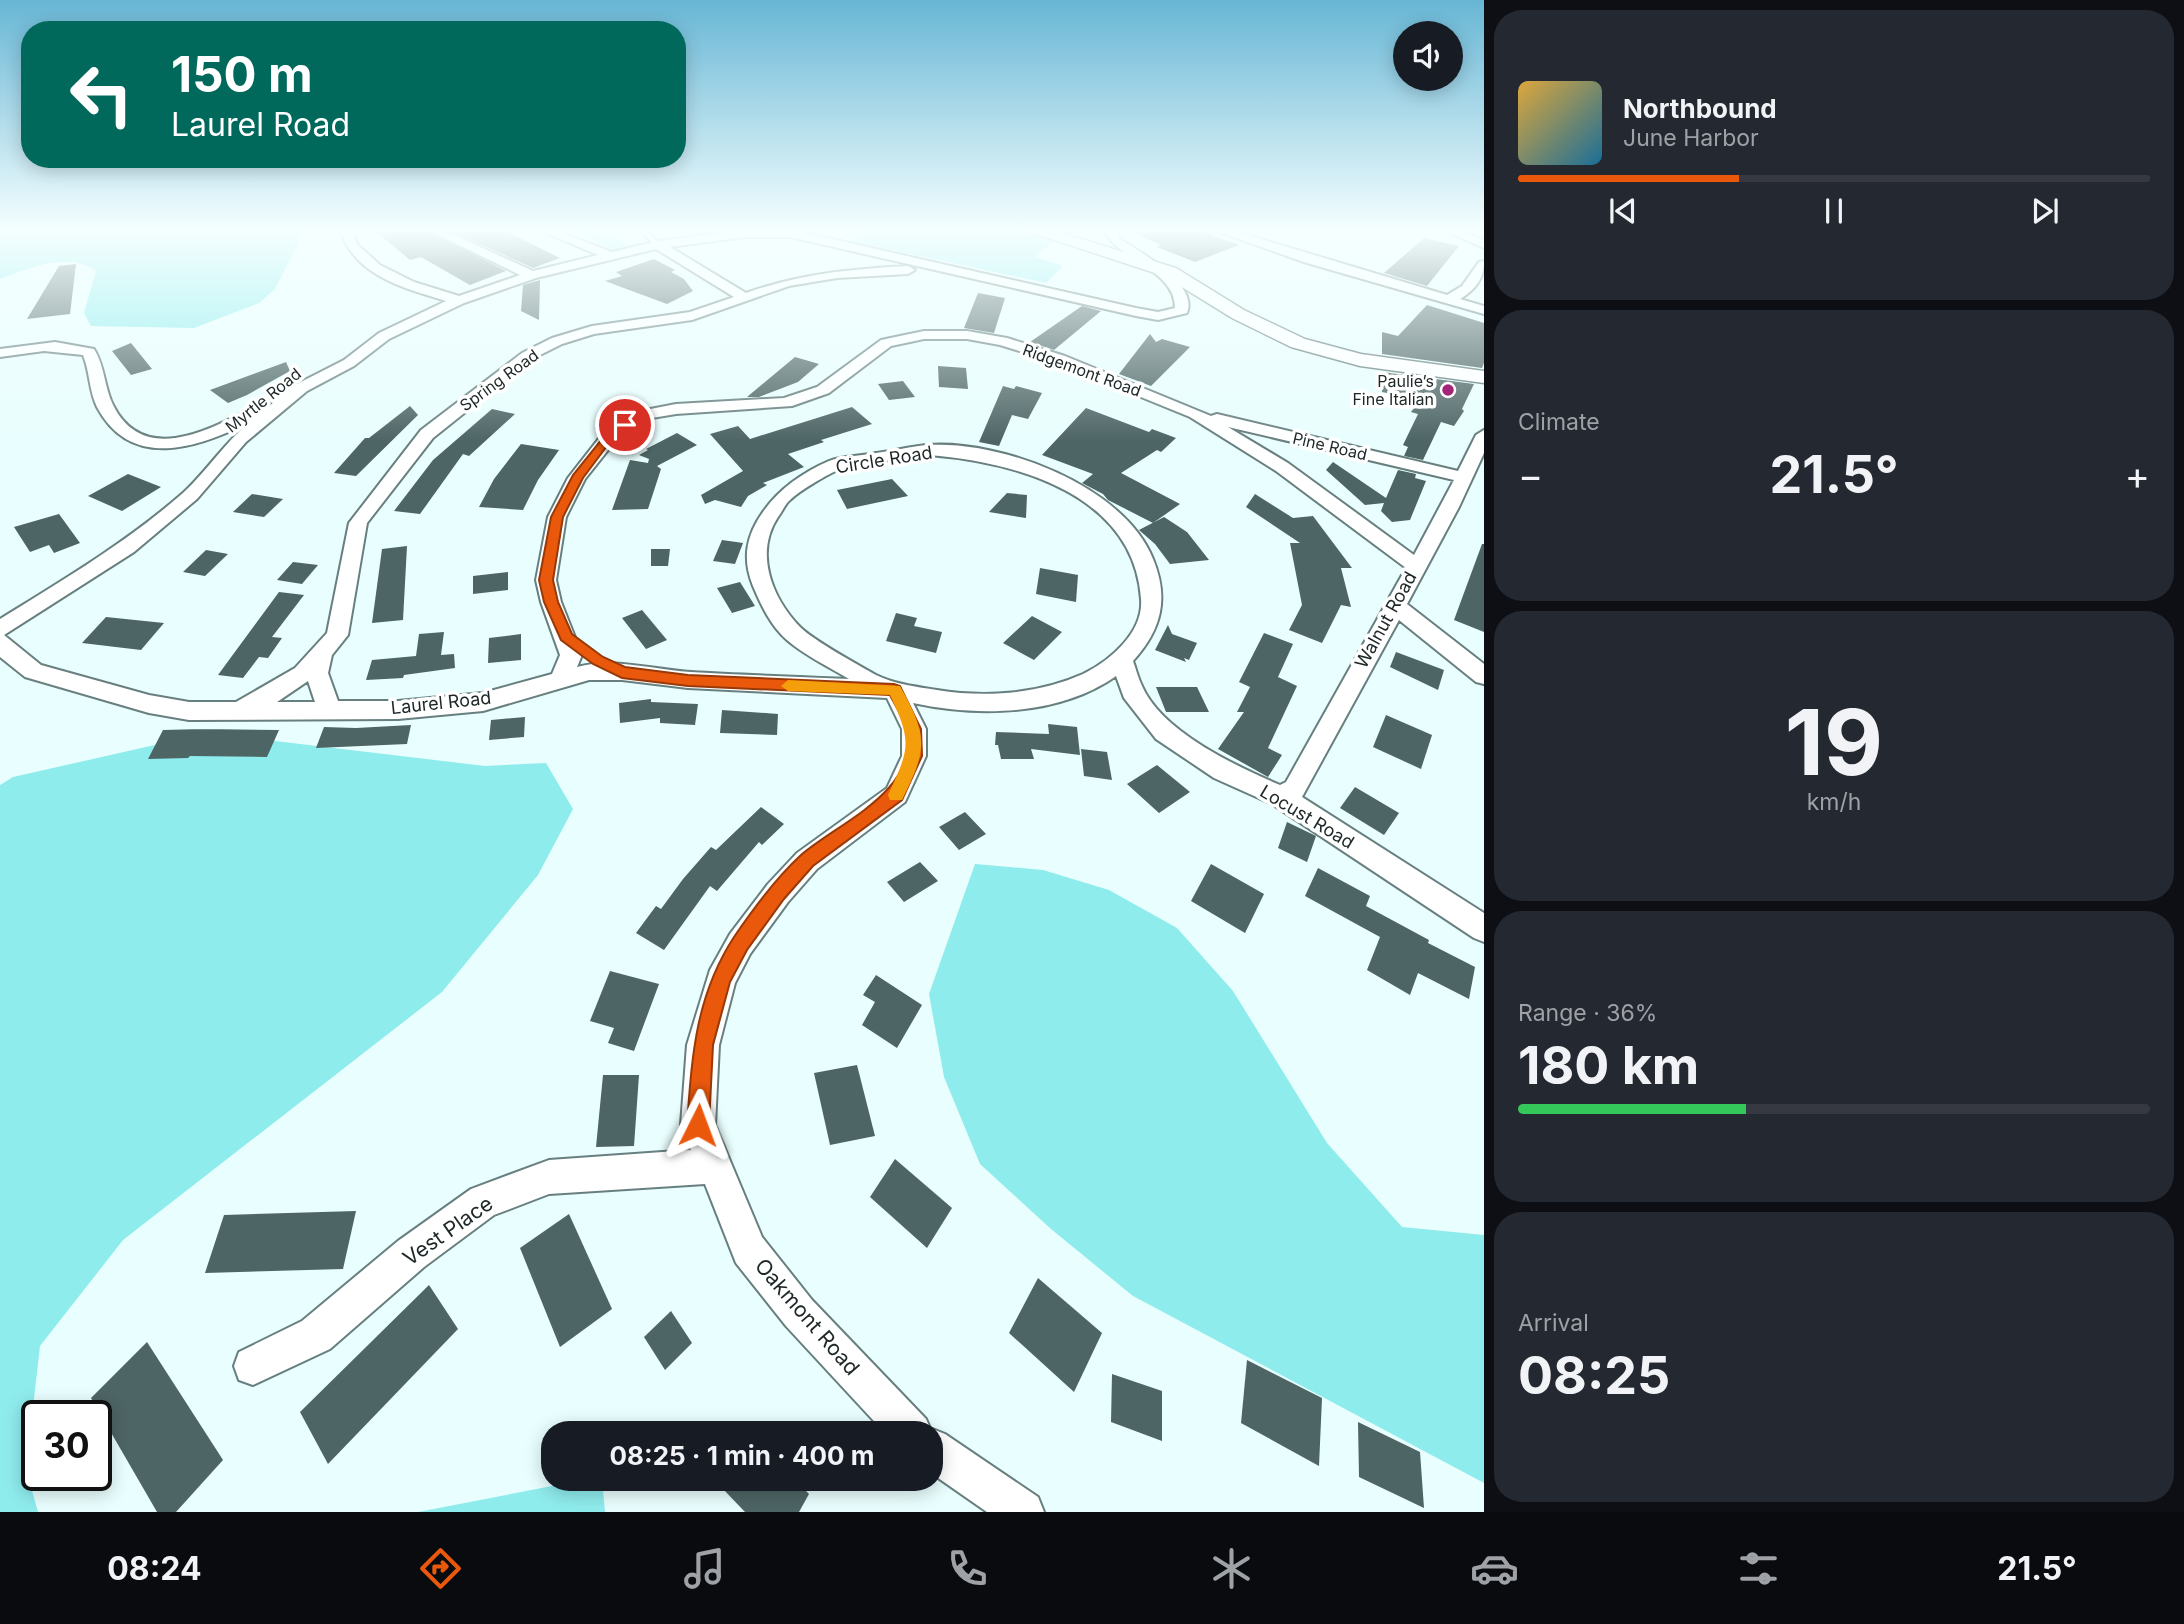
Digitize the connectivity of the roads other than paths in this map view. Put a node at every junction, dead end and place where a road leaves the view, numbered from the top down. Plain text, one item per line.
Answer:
1 (458, 301) edge
2 (737, 301) edge
3 (1091, 301) edge
4 (1183, 301) edge
5 (1216, 301) edge
6 (1451, 301) edge
7 (1484, 310) edge
8 (0, 353) edge
9 (1484, 377) edge
10 (300, 388) junction
11 (1196, 414) junction
12 (1477, 456) edge
13 (1416, 566) junction
14 (1394, 605) junction
15 (0, 629) edge
16 (566, 636) junction
17 (0, 642) edge
18 (321, 656) junction
19 (1122, 660) junction
20 (622, 672) junction
21 (1484, 676) edge
22 (561, 680) junction
23 (894, 690) junction
24 (329, 710) junction
25 (236, 711) junction
26 (1280, 797) junction
27 (1484, 929) edge
28 (713, 1166) junction
29 (253, 1366) dead end
30 (901, 1421) edge
31 (943, 1456) edge
32 (1023, 1512) edge

1 - 10 street, Myrtle Road
2 - 18 street, Spring Road
3 - 4 street, Myrtle Road
5 - 9 street
6 - 7 street
8 - 10 street
10 - 15 street, Myrtle Road
11 - 12 street, Pine Road
11 - 13 street, Ridgemont Road
11 - 16 street, Ridgemont Road
12 - 13 street, Walnut Road
13 - 14 street, Walnut Road
14 - 21 street
14 - 26 street, Walnut Road
16 - 20 street, Ridgemont Road
16 - 22 street, Ridgemont Road
17 - 25 street, Laurel Road
18 - 24 street
18 - 25 street, Spring Road
19 - 23 street, Circle Road
19 - 23 street, Circle Road
19 - 26 street, Locust Road
20 - 22 street, Laurel Road
20 - 23 street, Laurel Road
22 - 24 street, Laurel Road
23 - 28 street, Oakmont Road
24 - 25 street, Laurel Road
26 - 27 street, Locust Road
28 - 29 street, Vest Place
28 - 30 street, Oakmont Road
31 - 32 street

